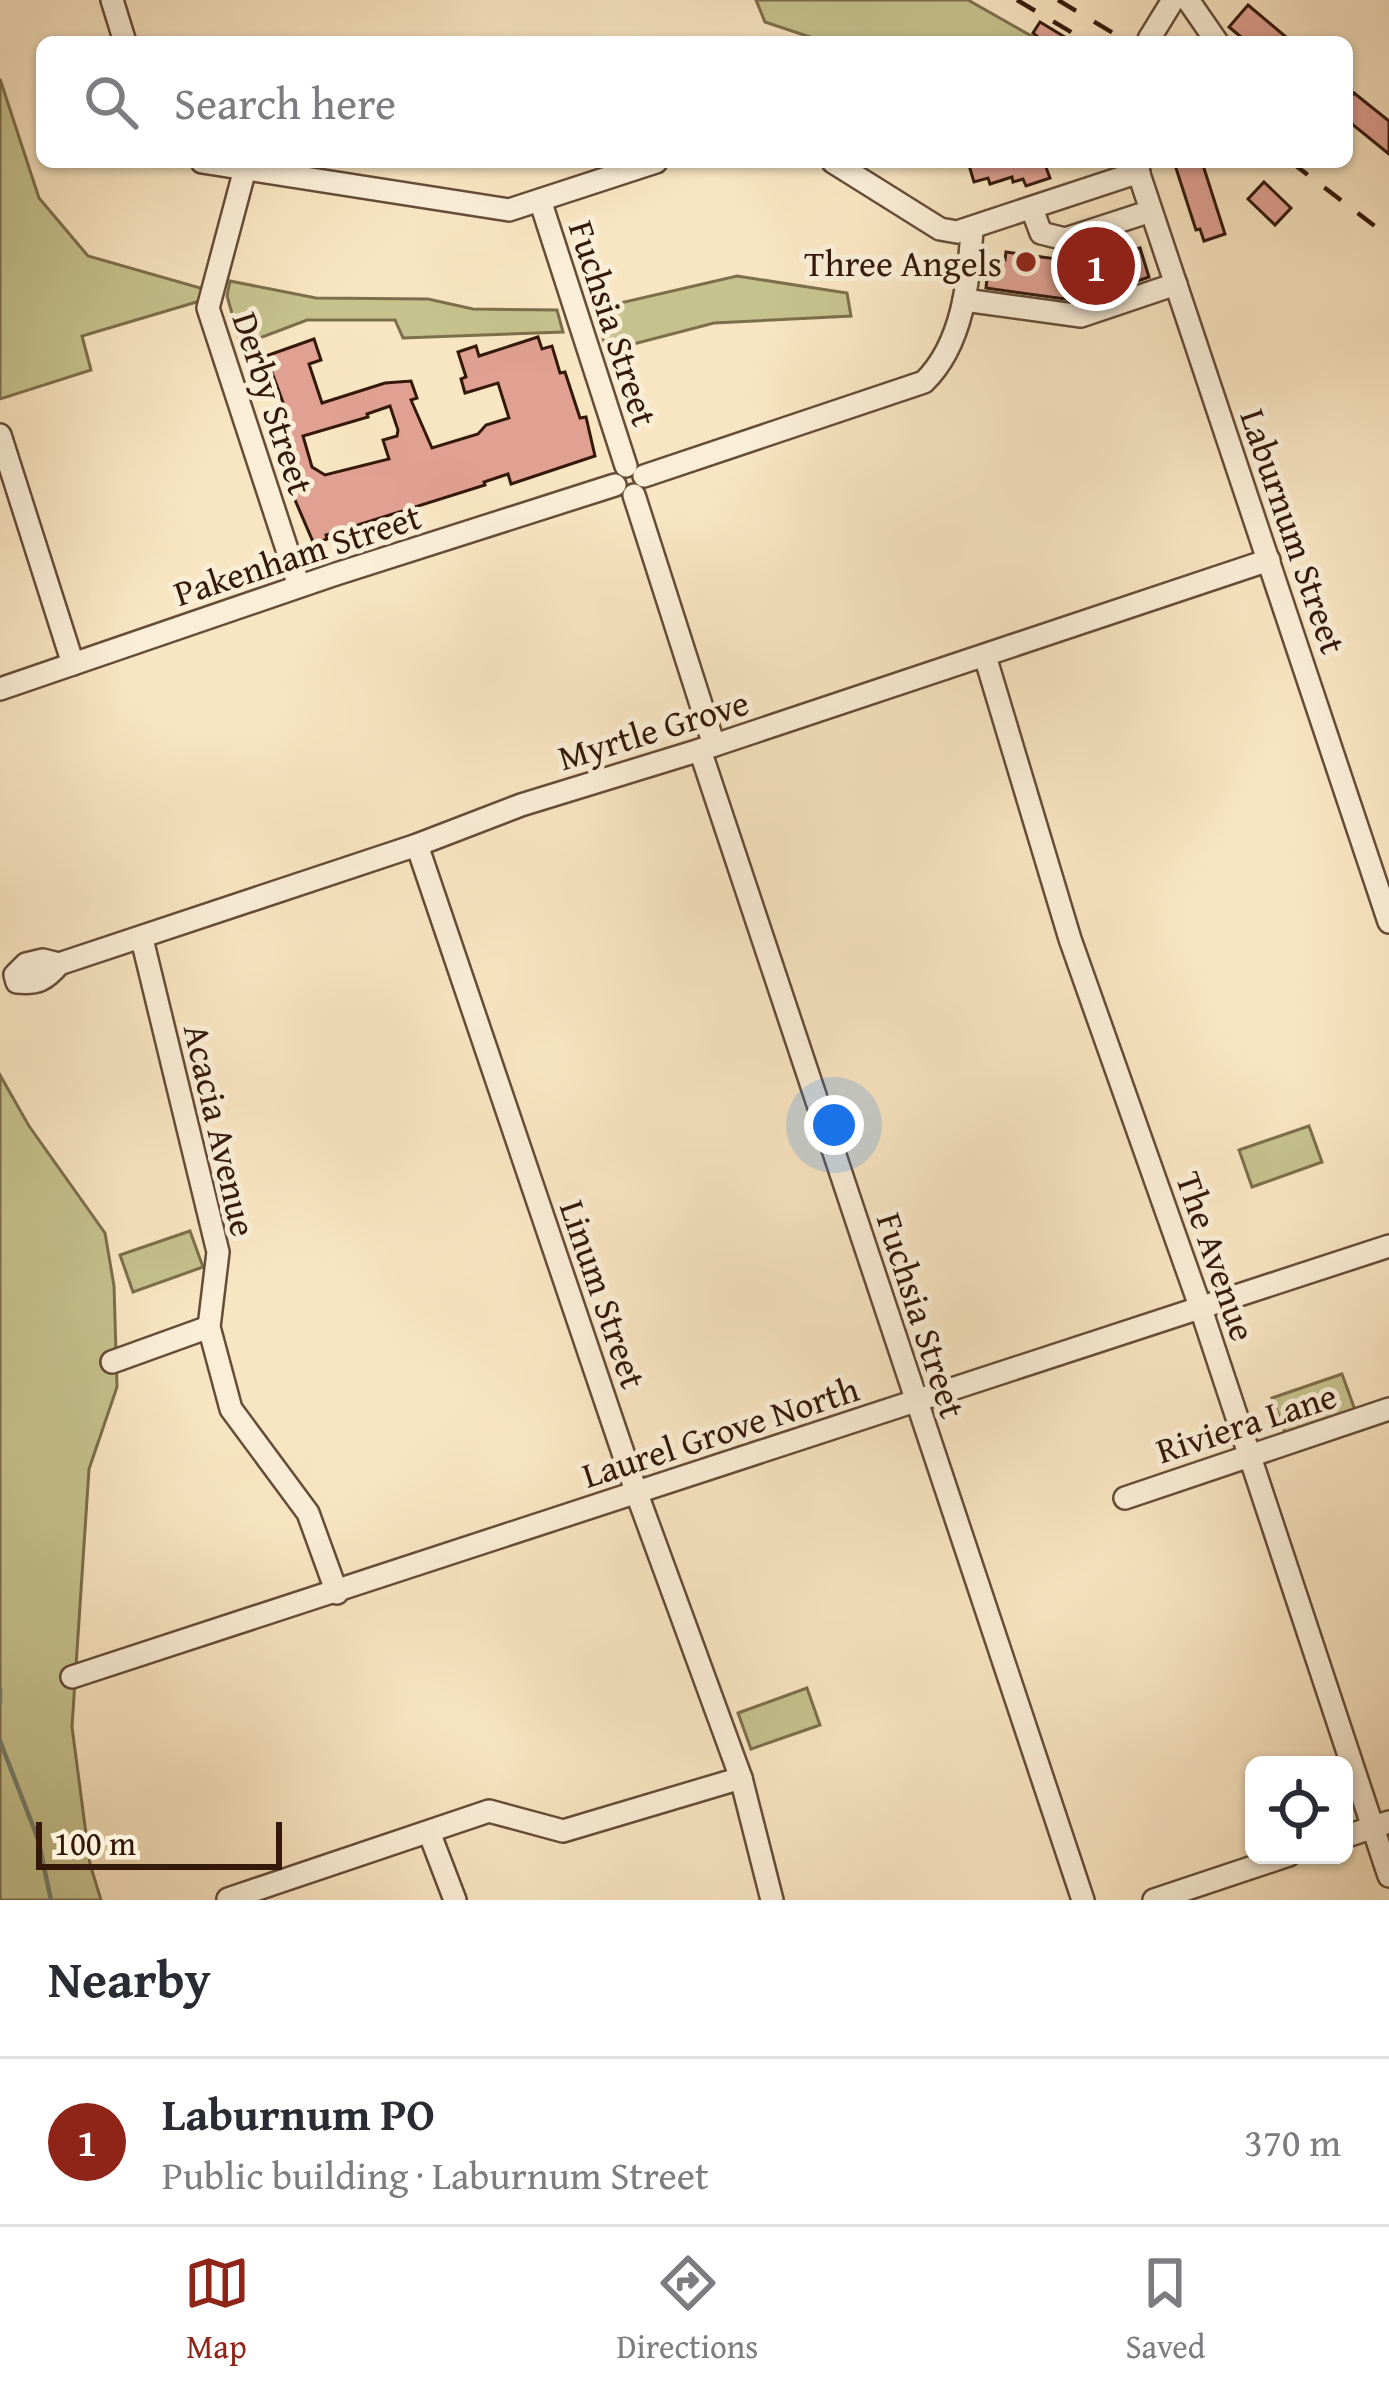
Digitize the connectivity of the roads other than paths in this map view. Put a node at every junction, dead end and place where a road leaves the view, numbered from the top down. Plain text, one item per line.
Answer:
1 (1173, 0) edge
2 (1188, 0) edge
3 (118, 2) edge
4 (124, 36) edge
5 (1151, 36) edge
6 (1213, 36) edge
7 (238, 168) edge
8 (638, 168) edge
9 (843, 168) edge
10 (1134, 168) edge
11 (1137, 168) edge
12 (244, 169) junction
13 (540, 200) junction
14 (1032, 209) junction
15 (1151, 211) junction
16 (972, 229) junction
17 (1176, 284) junction
18 (964, 301) junction
19 (0, 435) edge
20 (630, 480) junction
21 (1269, 560) junction
22 (299, 586) junction
23 (985, 656) junction
24 (73, 664) junction
25 (0, 688) edge
26 (707, 748) junction
27 (417, 845) junction
28 (1389, 922) edge
29 (142, 939) junction
30 (59, 964) dead end
31 (1389, 1246) edge
32 (1201, 1309) junction
33 (209, 1327) junction
34 (112, 1362) dead end
35 (916, 1401) junction
36 (1389, 1409) edge
37 (1250, 1454) junction
38 (637, 1494) junction
39 (1125, 1498) dead end
40 (337, 1593) junction
41 (72, 1677) dead end
42 (741, 1778) junction
43 (1381, 1824) edge
44 (429, 1832) junction
45 (1262, 1864) edge
46 (1389, 1876) edge
47 (228, 1899) edge
48 (455, 1900) edge
49 (772, 1900) edge
50 (1083, 1900) edge
51 (1154, 1900) edge

1 - 5 street
2 - 6 street
3 - 4 street
7 - 12 street
8 - 13 street
9 - 16 street
10 - 14 street
11 - 15 street, Laburnum Street
12 - 13 street
12 - 22 street, Derby Street
13 - 20 street, Fuchsia Street
14 - 15 street
14 - 16 street
15 - 17 street, Laburnum Street
16 - 18 street, Pakenham Street
17 - 18 street
17 - 21 street, Laburnum Street
18 - 20 street, Pakenham Street
19 - 24 street
20 - 22 street, Pakenham Street
20 - 26 street, Fuchsia Street
21 - 23 street, Myrtle Grove
21 - 28 street, Laburnum Street
22 - 24 street, Pakenham Street
23 - 26 street, Myrtle Grove
23 - 32 street, The Avenue
24 - 25 street, Pakenham Street
26 - 27 street, Myrtle Grove
26 - 35 street, Fuchsia Street
27 - 29 street, Myrtle Grove
27 - 38 street, Linum Street
29 - 30 street, Myrtle Grove
29 - 33 street, Acacia Avenue
31 - 32 street, Laurel Grove North
32 - 35 street, Laurel Grove North
32 - 37 street, The Avenue
33 - 34 street
33 - 40 street, Acacia Avenue
35 - 38 street, Laurel Grove North
35 - 50 street, Fuchsia Street
36 - 37 street, Riviera Lane
37 - 39 street, Riviera Lane
37 - 43 street, The Avenue
38 - 40 street, Laurel Grove North
38 - 42 street, Linum Street
40 - 41 street, Laurel Grove North
42 - 44 street
42 - 49 street, Linum Street
43 - 46 street, The Avenue
44 - 47 street
44 - 48 street
45 - 51 street

